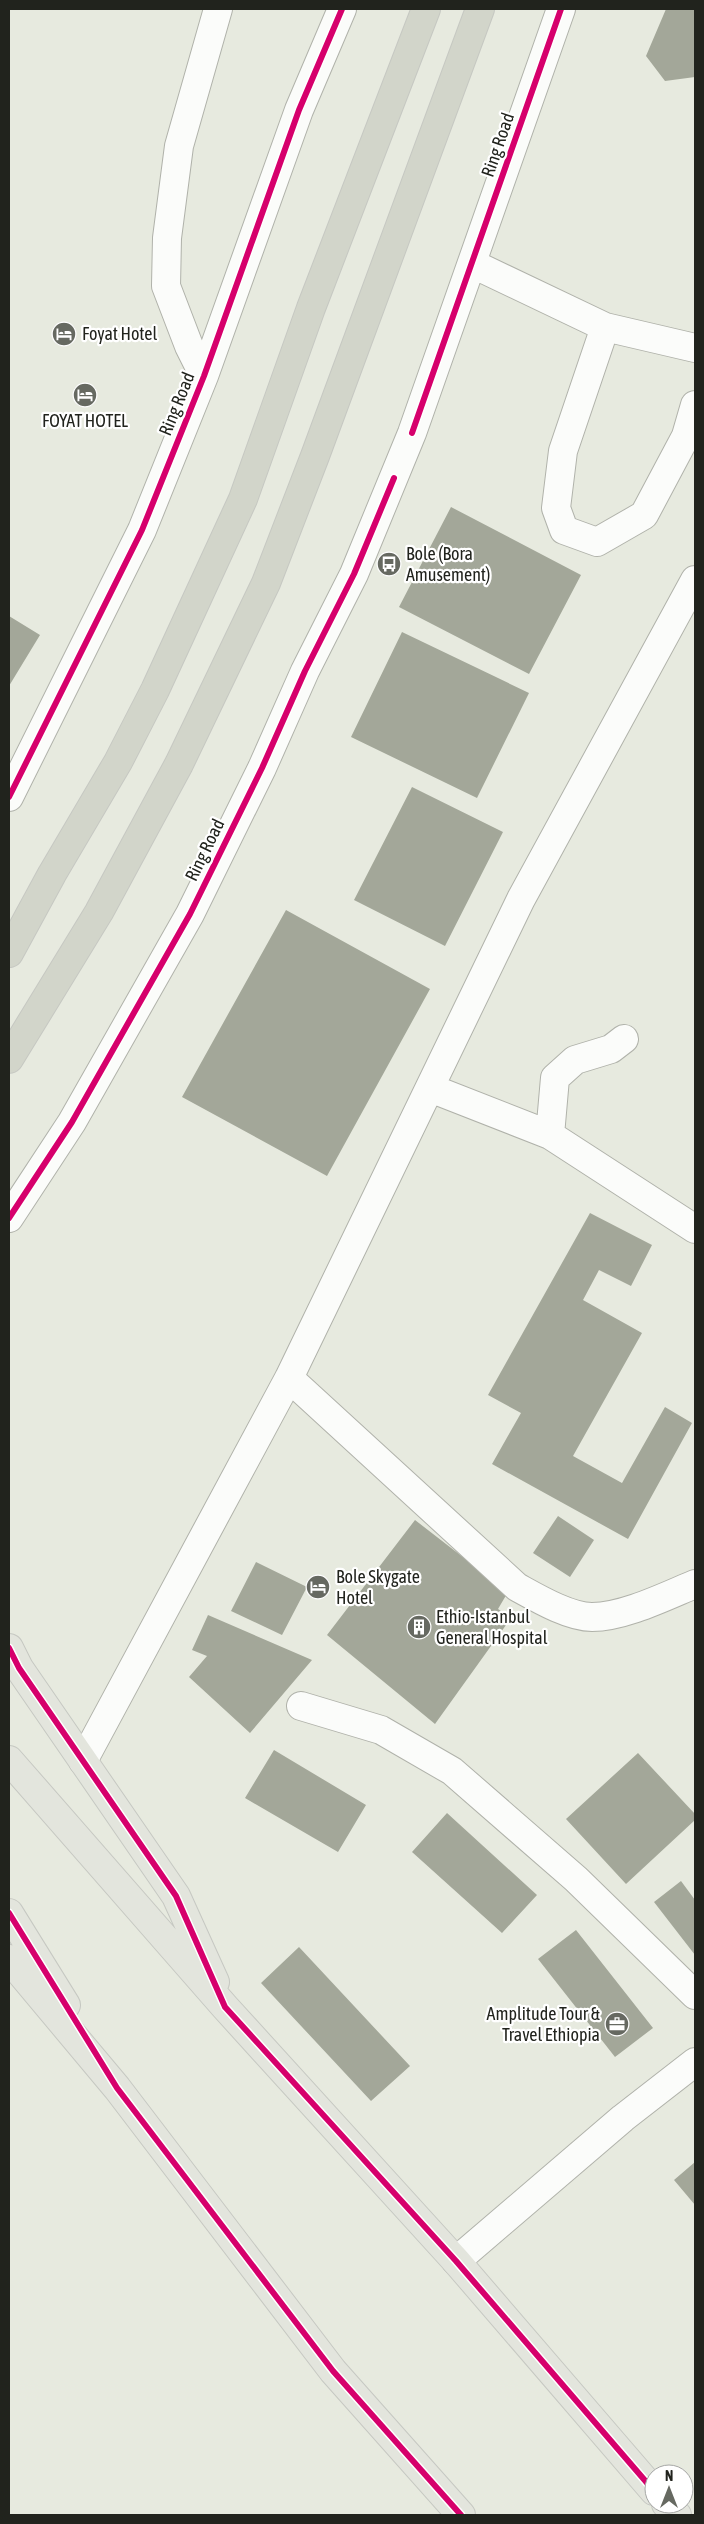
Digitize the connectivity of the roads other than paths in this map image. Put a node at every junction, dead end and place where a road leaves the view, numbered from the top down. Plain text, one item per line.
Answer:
1 (218, 9) edge
2 (342, 9) edge
3 (426, 9) edge
4 (480, 9) edge
5 (561, 9) edge
6 (472, 264) junction
7 (605, 327) junction
8 (695, 348) edge
9 (204, 376) junction
10 (695, 405) edge
11 (695, 580) edge
12 (9, 797) edge
13 (9, 953) edge
14 (624, 1039) dead end
15 (9, 1059) edge
16 (430, 1088) junction
17 (550, 1135) junction
18 (9, 1218) edge
19 (695, 1229) edge
20 (289, 1378) junction
21 (695, 1584) edge
22 (9, 1648) edge
23 (301, 1706) dead end
24 (9, 1760) edge
25 (84, 1761) junction
26 (9, 1913) edge
27 (9, 1959) edge
28 (695, 1995) edge
29 (226, 2006) junction
30 (695, 2062) edge
31 (117, 2088) junction
32 (456, 2261) junction
33 (644, 2479) edge
34 (461, 2515) edge

1 - 9 street
2 - 9 street, Ring Road
3 - 13 highway
4 - 15 highway
5 - 6 street, Ring Road
6 - 7 street
6 - 18 street, Ring Road
7 - 8 street
7 - 10 street
9 - 12 street, Ring Road
11 - 16 street
14 - 17 street
16 - 17 street
16 - 20 street
17 - 19 street
20 - 21 street
20 - 25 street
22 - 25 main road
23 - 28 street
24 - 29 main road
25 - 29 main road
26 - 31 main road
27 - 31 main road
29 - 32 main road
30 - 32 street
31 - 34 main road
32 - 33 main road

